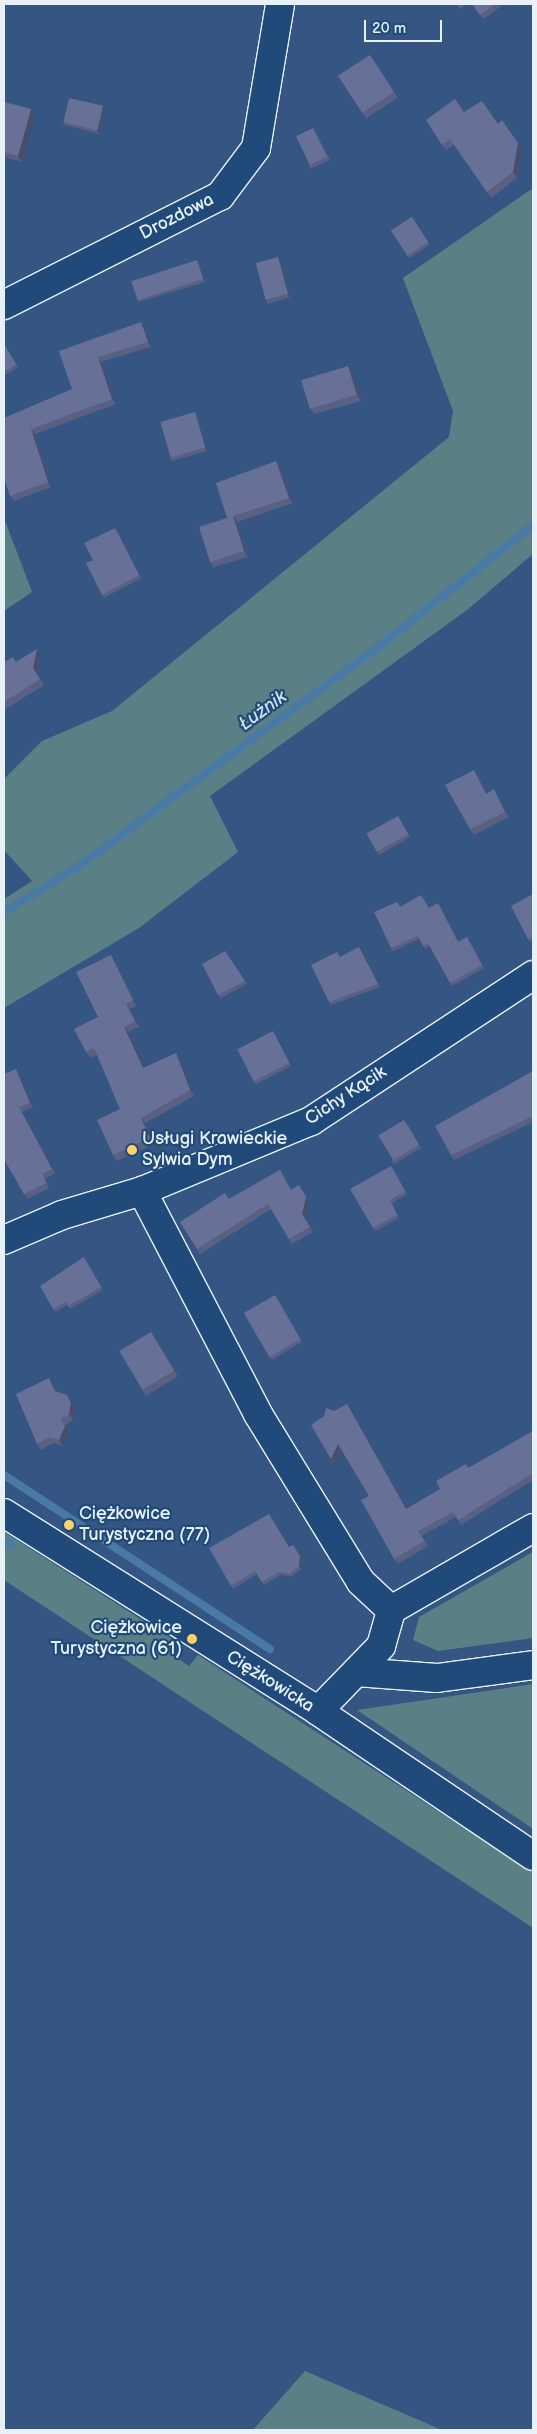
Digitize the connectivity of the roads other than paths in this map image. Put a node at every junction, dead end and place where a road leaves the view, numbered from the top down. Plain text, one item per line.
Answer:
1 (280, 4) edge
2 (4, 305) edge
3 (533, 975) edge
4 (142, 1191) junction
5 (4, 1240) edge
6 (4, 1513) edge
7 (533, 1528) edge
8 (391, 1610) junction
9 (533, 1664) edge
10 (356, 1672) junction
11 (318, 1711) junction
12 (533, 1856) edge

1 - 2 street, Drozdowa
3 - 4 street, Cichy Kącik
4 - 5 street, Cichy Kącik
4 - 8 street
6 - 11 street, Ciężkowicka
7 - 8 street
8 - 10 street
9 - 10 street
10 - 11 street
11 - 12 street, Ciężkowicka

